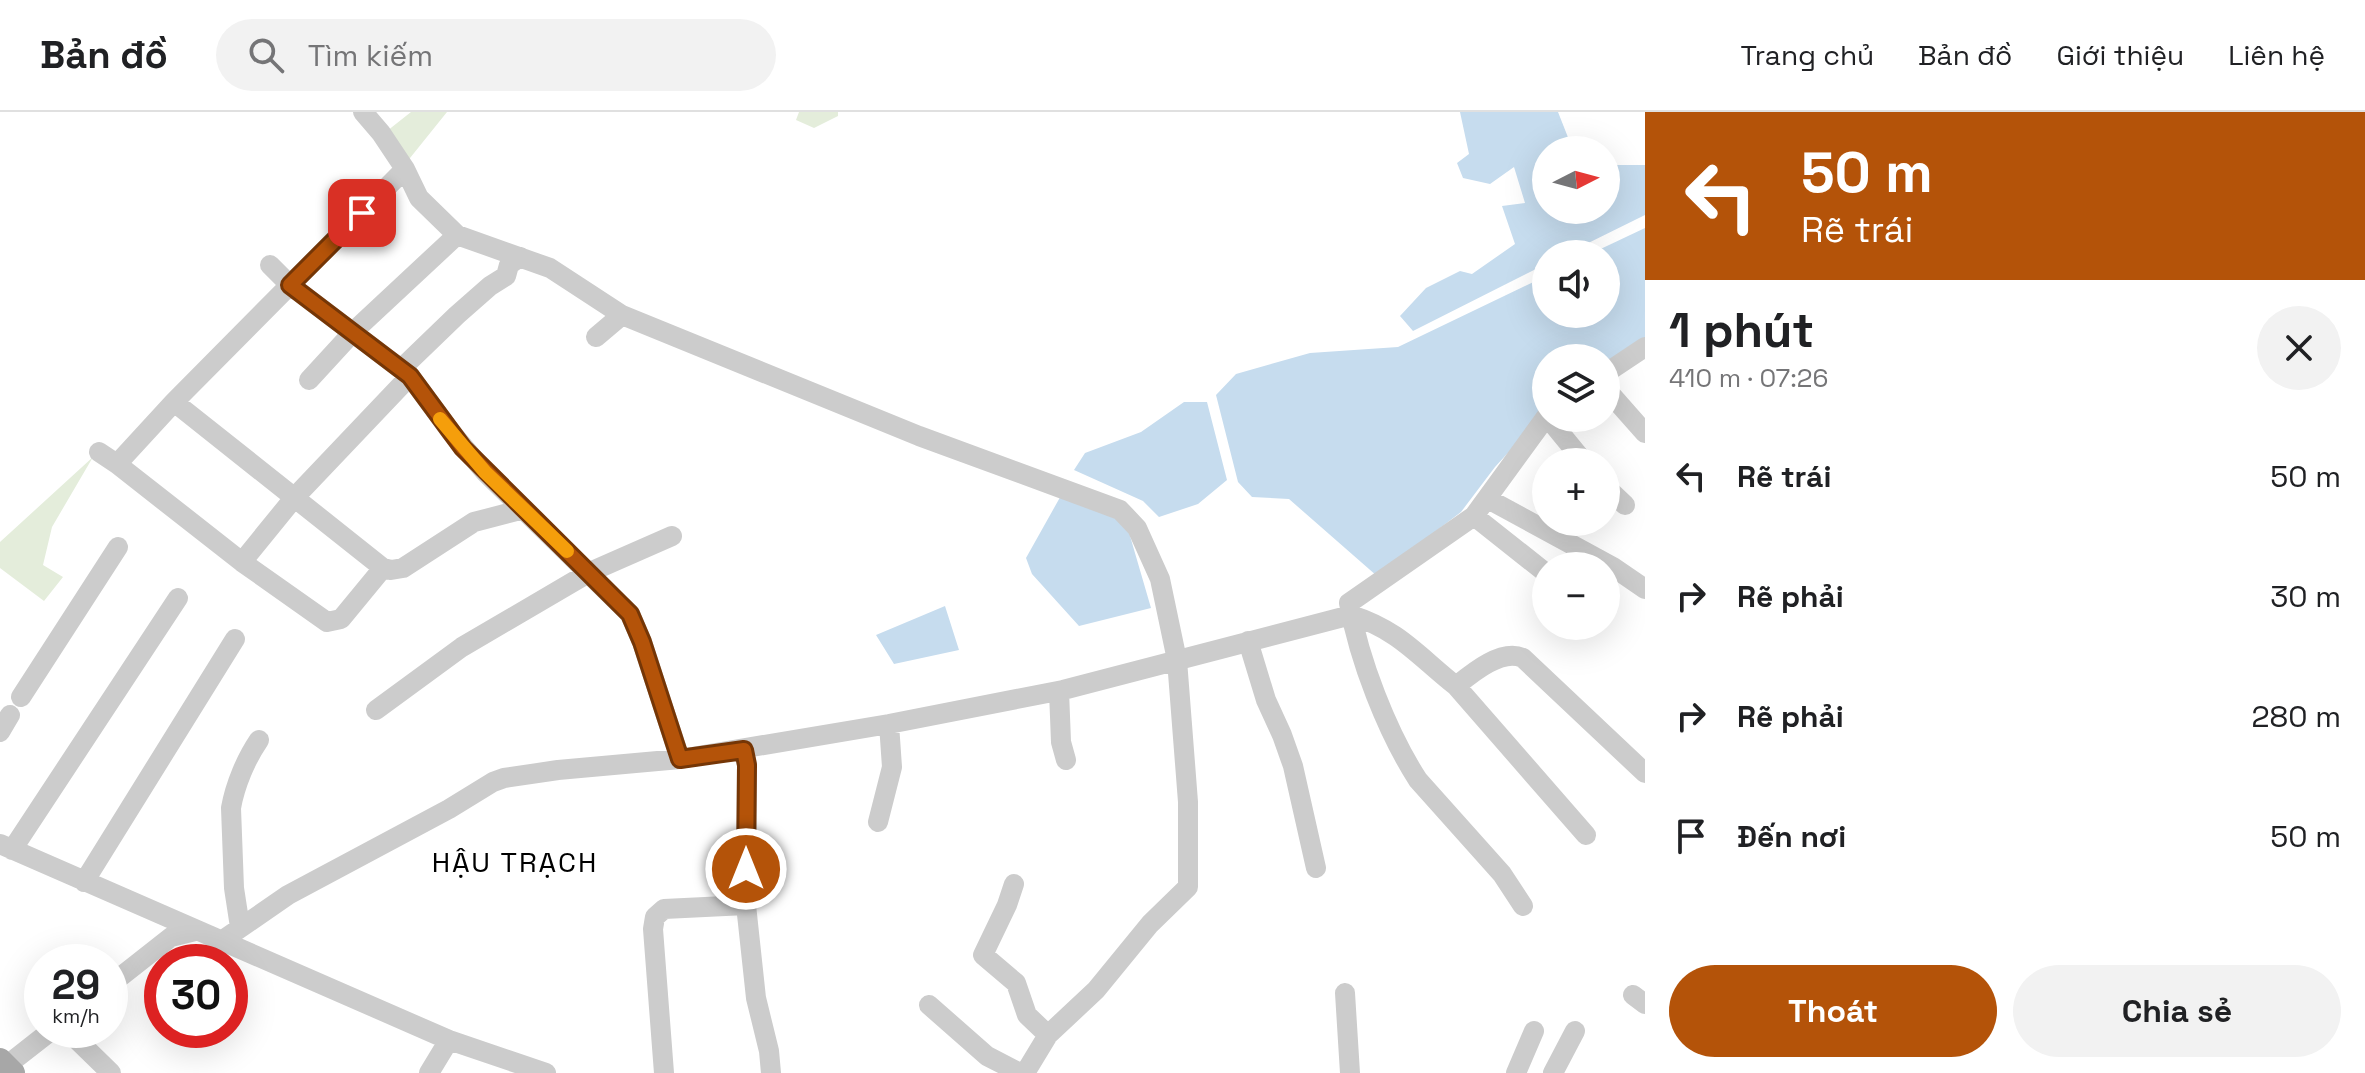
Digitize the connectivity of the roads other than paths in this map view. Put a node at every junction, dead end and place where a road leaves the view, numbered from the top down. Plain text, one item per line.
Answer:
1 (363, 112) edge
2 (405, 169) junction
3 (457, 235) junction
4 (520, 257) junction
5 (270, 265) dead end
6 (290, 285) junction
7 (622, 315) junction
8 (354, 331) junction
9 (596, 337) dead end
10 (1645, 347) edge
11 (1620, 364) edge
12 (405, 373) junction
13 (309, 380) dead end
14 (174, 402) junction
15 (1620, 405) edge
16 (1537, 432) edge
17 (1559, 432) edge
18 (1645, 433) edge
19 (1572, 448) edge
20 (99, 452) dead end
21 (117, 464) junction
22 (294, 498) junction
23 (1488, 499) junction
24 (1620, 500) edge
25 (1625, 505) dead end
26 (524, 509) junction
27 (1474, 516) junction
28 (672, 536) dead end
29 (118, 547) dead end
30 (242, 562) junction
31 (1532, 562) edge
32 (383, 568) junction
33 (590, 572) junction
34 (1645, 589) edge
35 (178, 598) dead end
36 (1351, 615) junction
37 (235, 639) dead end
38 (1248, 641) junction
39 (1177, 660) junction
40 (1456, 686) junction
41 (1059, 691) junction
42 (21, 697) dead end
43 (376, 710) dead end
44 (889, 724) junction
45 (259, 740) dead end
46 (744, 750) junction
47 (680, 759) junction
48 (1066, 760) dead end
49 (1645, 773) edge
50 (878, 822) dead end
51 (1586, 835) dead end
52 (6, 847) edge
53 (1316, 868) dead end
54 (84, 882) junction
55 (1014, 884) dead end
56 (746, 895) dead end
57 (1523, 906) dead end
58 (240, 927) junction
59 (195, 931) junction
60 (220, 942) junction
61 (128, 971) edge
62 (1345, 993) dead end
63 (929, 1005) dead end
64 (1534, 1031) dead end
65 (1575, 1031) dead end
66 (1048, 1035) junction
67 (449, 1040) junction
68 (29, 1048) edge
69 (85, 1048) edge
70 (6, 1066) edge
71 (111, 1073) edge
72 (429, 1073) edge
73 (546, 1073) edge
74 (664, 1073) edge
75 (771, 1073) edge
76 (1022, 1073) edge
77 (1350, 1073) edge
78 (1516, 1073) edge
79 (1553, 1073) edge

1 - 2 street
2 - 3 street
2 - 6 street
3 - 4 street
3 - 8 street
4 - 7 street
4 - 12 street
5 - 6 street
6 - 8 street
6 - 14 street
7 - 9 street
7 - 39 street
8 - 12 street
8 - 13 street
10 - 11 street
12 - 22 street
12 - 26 street
14 - 21 street
14 - 22 street
15 - 18 street
16 - 23 street
17 - 19 street
20 - 21 street
21 - 30 street
22 - 30 street
22 - 32 street
23 - 27 street
23 - 34 street
24 - 25 street
26 - 32 street
26 - 33 street
27 - 31 street
27 - 36 street
28 - 33 street
29 - 42 street
30 - 32 street
33 - 43 street
33 - 47 street
35 - 52 street
36 - 38 street
36 - 40 street
36 - 57 street
37 - 54 street
38 - 39 street
38 - 53 street
39 - 41 street
39 - 66 street
40 - 49 street
40 - 51 street
41 - 44 street
41 - 48 street
44 - 46 street
44 - 50 street
45 - 58 street
46 - 47 street
46 - 56 street
47 - 58 street
52 - 54 street
54 - 59 street
55 - 66 street
58 - 60 street
59 - 60 street
59 - 61 street
60 - 67 street
62 - 77 street
63 - 76 street
64 - 78 street
65 - 79 street
66 - 76 street
67 - 72 street
67 - 73 street
68 - 70 street
69 - 71 street
74 - 75 street

